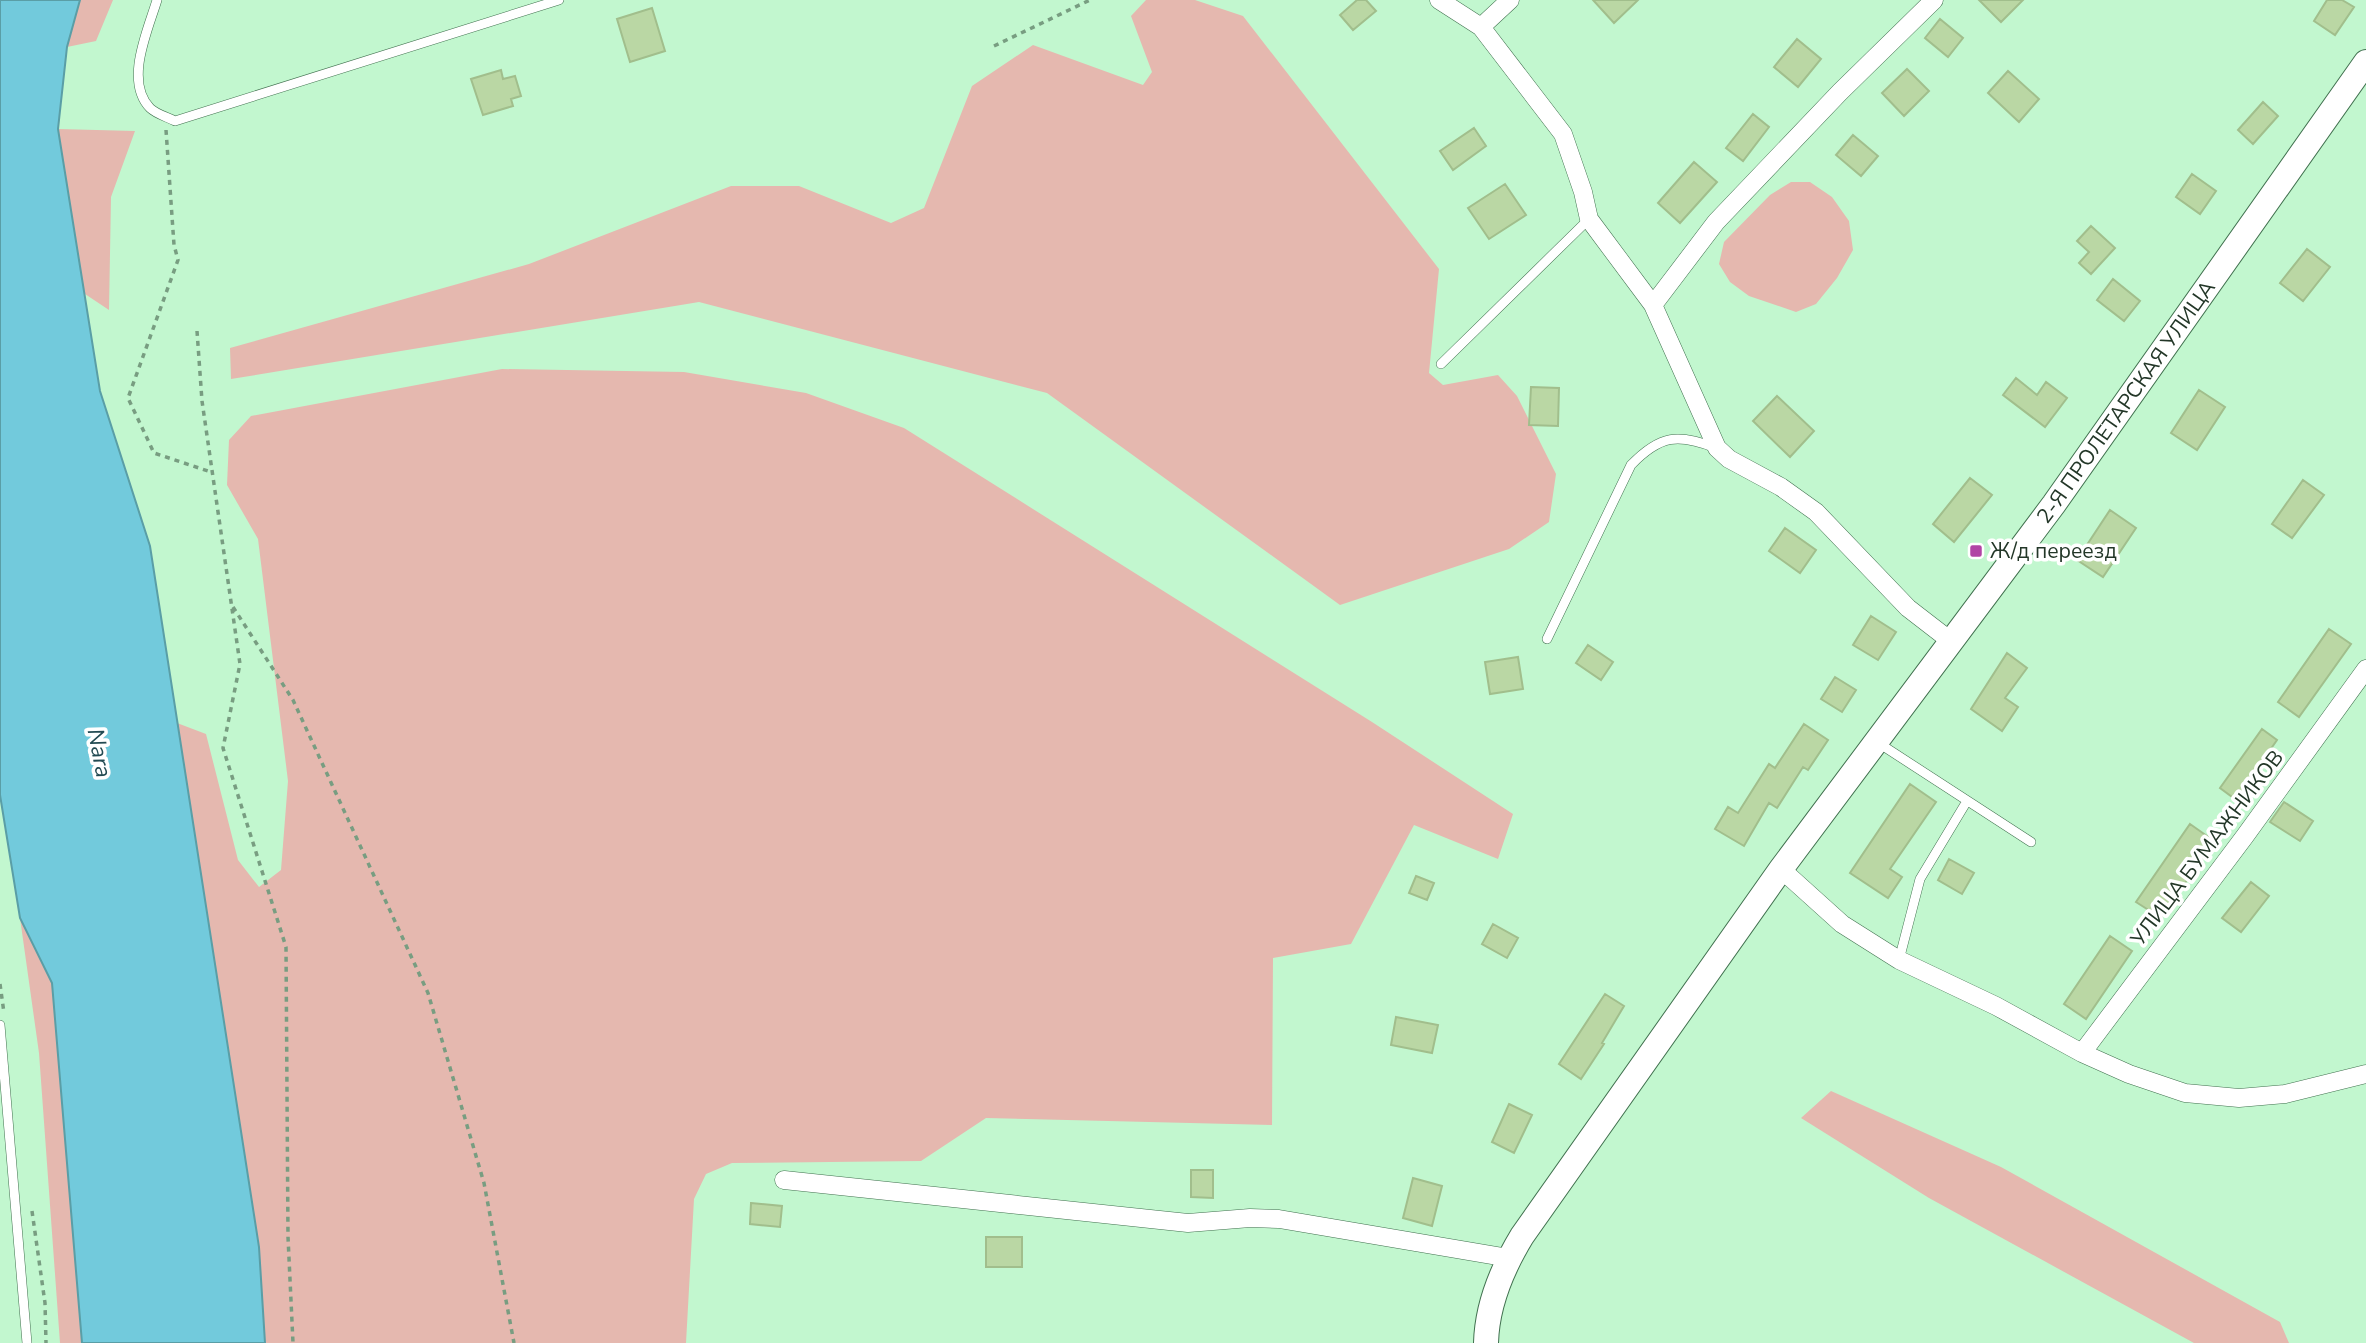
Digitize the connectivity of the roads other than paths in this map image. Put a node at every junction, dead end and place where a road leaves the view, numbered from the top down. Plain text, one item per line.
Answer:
1 (157, 0) edge
2 (559, 0) edge
3 (1439, 0) edge
4 (1510, 0) edge
5 (1934, 0) edge
6 (1481, 27) junction
7 (2366, 63) edge
8 (1589, 219) junction
9 (1653, 305) junction
10 (1441, 364) dead end
11 (1717, 448) junction
12 (1547, 639) dead end
13 (1952, 642) junction
14 (2366, 669) edge
15 (1877, 742) junction
16 (1966, 801) junction
17 (2031, 842) dead end
18 (1780, 870) junction
19 (1899, 960) junction
20 (0, 1025) edge
21 (2082, 1053) junction
22 (2366, 1074) edge
23 (783, 1180) dead end
24 (1509, 1258) junction
25 (27, 1343) edge
26 (1486, 1343) edge

1 - 2 lane
3 - 6 street
4 - 6 street
5 - 9 street
6 - 8 street
7 - 13 main road, 2-Я ПРОЛЕТАРСКАЯ УЛИЦА
8 - 9 street
8 - 10 lane
9 - 11 street
11 - 12 lane
11 - 13 street
13 - 15 main road, 2-Я ПРОЛЕТАРСКАЯ УЛИЦА
14 - 21 street, УЛИЦА БУМАЖНИКОВ
15 - 16 lane
15 - 18 main road, 2-Я ПРОЛЕТАРСКАЯ УЛИЦА
16 - 17 lane
16 - 19 lane
18 - 19 street
18 - 24 main road, 2-Я ПРОЛЕТАРСКАЯ УЛИЦА
19 - 21 street
20 - 25 lane
21 - 22 street
23 - 24 street
24 - 26 main road, 2-Я ПРОЛЕТАРСКАЯ УЛИЦА

